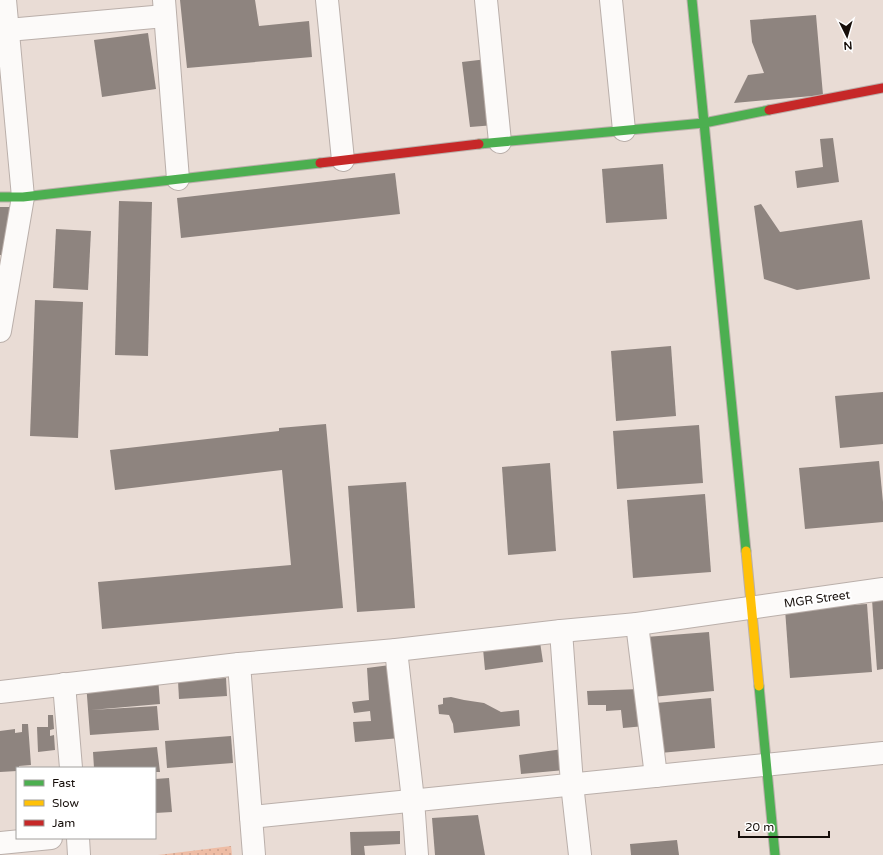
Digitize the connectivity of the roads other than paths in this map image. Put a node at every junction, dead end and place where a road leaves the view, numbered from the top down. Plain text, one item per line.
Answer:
1 (5, 0) edge
2 (327, 0) edge
3 (486, 0) edge
4 (611, 0) edge
5 (692, 0) edge
6 (164, 8) edge
7 (8, 30) junction
8 (883, 88) edge
9 (704, 123) junction
10 (624, 130) junction
11 (500, 142) junction
12 (343, 160) junction
13 (178, 179) junction
14 (0, 197) edge
15 (22, 198) junction
16 (0, 331) edge
17 (883, 589) edge
18 (751, 609) junction
19 (637, 624) junction
20 (562, 631) junction
21 (396, 650) junction
22 (239, 664) junction
23 (64, 684) junction
24 (0, 692) edge
25 (883, 753) edge
26 (766, 766) junction
27 (72, 767) edge
28 (656, 776) junction
29 (572, 784) junction
30 (413, 800) junction
31 (251, 817) junction
32 (41, 839) edge
33 (78, 839) edge
34 (0, 843) edge
35 (79, 855) edge
36 (254, 855) edge
37 (417, 855) edge
38 (580, 855) edge
39 (775, 855) edge

1 - 7 street
2 - 12 street
3 - 11 street
4 - 10 street
5 - 9 street
6 - 7 street
6 - 13 street
7 - 15 street
8 - 9 street
9 - 10 street
9 - 18 street
10 - 11 street
11 - 12 street
12 - 13 street
13 - 15 street
14 - 15 street
15 - 16 street
17 - 18 street, MGR Street
18 - 19 street, MGR Street
18 - 26 street
19 - 20 street, MGR Street
19 - 28 street
20 - 21 street, MGR Street
20 - 29 street
21 - 22 street, MGR Street
21 - 30 street
22 - 23 street, MGR Street
22 - 31 street
23 - 24 street, MGR Street
23 - 27 street
25 - 26 street
26 - 28 street
26 - 39 street
28 - 29 street
29 - 30 street
29 - 38 street
30 - 31 street
30 - 37 street
31 - 36 street
32 - 34 street
33 - 35 street

